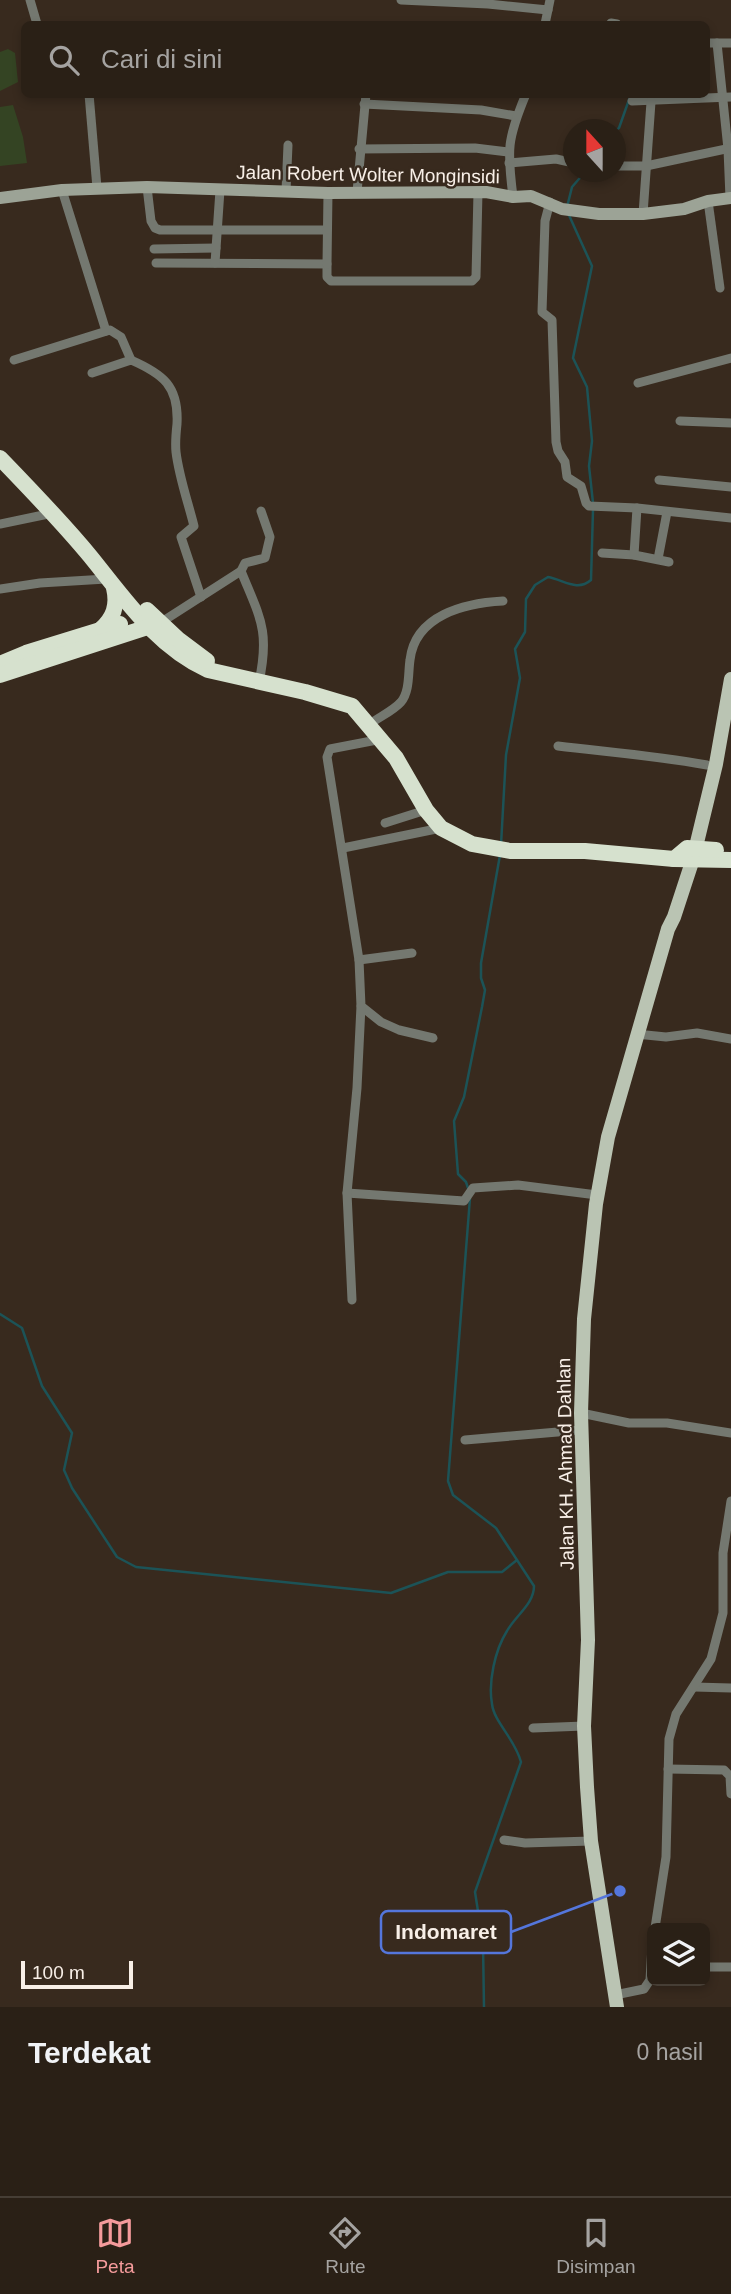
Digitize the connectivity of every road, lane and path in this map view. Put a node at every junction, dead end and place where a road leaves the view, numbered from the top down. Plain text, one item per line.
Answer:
1 (30, 0) edge
2 (401, 0) edge
3 (549, 5) edge
4 (36, 21) edge
5 (711, 43) edge
6 (731, 43) edge
7 (89, 98) edge
8 (524, 98) edge
9 (727, 98) edge
10 (365, 99) edge
11 (632, 101) dead end
12 (651, 102) junction
13 (516, 116) junction
14 (288, 145) dead end
15 (729, 148) edge
16 (359, 149) junction
17 (508, 152) junction
18 (563, 161) edge
19 (509, 163) junction
20 (626, 166) edge
21 (646, 166) junction
22 (147, 187) junction
23 (97, 188) junction
24 (62, 190) junction
25 (220, 190) junction
26 (285, 191) junction
27 (357, 192) junction
28 (478, 192) junction
29 (328, 193) junction
30 (513, 197) junction
31 (0, 198) edge
32 (730, 198) edge
33 (708, 201) junction
34 (561, 207) junction
35 (643, 214) junction
36 (217, 230) junction
37 (327, 230) junction
38 (154, 248) dead end
39 (216, 248) junction
40 (156, 263) dead end
41 (215, 263) junction
42 (327, 264) junction
43 (720, 288) dead end
44 (106, 331) junction
45 (731, 358) edge
46 (14, 360) dead end
47 (131, 360) junction
48 (92, 373) dead end
49 (638, 383) dead end
50 (680, 421) dead end
51 (731, 423) edge
52 (0, 458) edge
53 (659, 480) dead end
54 (731, 487) edge
55 (636, 508) junction
56 (261, 511) dead end
57 (667, 512) junction
58 (53, 513) junction
59 (731, 518) edge
60 (0, 524) edge
61 (602, 553) dead end
62 (635, 555) junction
63 (92, 558) junction
64 (658, 559) junction
65 (669, 562) dead end
66 (241, 571) junction
67 (110, 583) junction
68 (0, 589) edge
69 (201, 597) junction
70 (503, 601) dead end
71 (150, 621) junction
72 (100, 630) junction
73 (124, 633) junction
74 (168, 645) junction
75 (0, 664) edge
76 (0, 675) edge
77 (225, 676) junction
78 (731, 679) edge
79 (259, 682) junction
80 (370, 724) junction
81 (382, 739) junction
82 (719, 743) junction
83 (558, 746) dead end
84 (708, 765) junction
85 (426, 810) junction
86 (385, 823) dead end
87 (441, 828) junction
88 (343, 849) junction
89 (731, 852) edge
90 (687, 855) junction
91 (731, 860) edge
92 (412, 953) dead end
93 (359, 960) junction
94 (360, 1006) junction
95 (636, 1034) junction
96 (433, 1038) dead end
97 (731, 1039) edge
98 (347, 1193) junction
99 (597, 1195) junction
100 (352, 1300) dead end
101 (580, 1413) junction
102 (581, 1430) junction
103 (731, 1433) edge
104 (465, 1440) dead end
105 (731, 1501) edge
106 (727, 1553) edge
107 (694, 1687) junction
108 (731, 1688) edge
109 (584, 1726) junction
110 (533, 1728) dead end
111 (668, 1769) junction
112 (731, 1794) edge
113 (505, 1840) dead end
114 (591, 1840) junction
115 (656, 1923) edge
116 (710, 1967) edge
117 (731, 1967) edge
118 (647, 1984) edge
119 (616, 2001) edge

1 - 4 street
2 - 3 street
5 - 6 street
5 - 9 street
7 - 23 street
8 - 13 street
9 - 12 street
9 - 15 street
10 - 13 street
10 - 16 street
11 - 12 street
12 - 21 street
13 - 17 street
14 - 26 street
15 - 21 street
15 - 32 street
16 - 17 street
16 - 27 street
17 - 19 street
18 - 19 street
19 - 30 street
20 - 21 street
21 - 35 street
22 - 23 main road, Jalan Robert Wolter Monginsidi
22 - 25 main road, Jalan Robert Wolter Monginsidi
22 - 36 street
23 - 24 main road, Jalan Robert Wolter Monginsidi
24 - 31 main road, Jalan Robert Wolter Monginsidi
24 - 44 street
25 - 26 main road, Jalan Robert Wolter Monginsidi
25 - 36 street
26 - 29 main road, Jalan Robert Wolter Monginsidi
27 - 28 main road, Jalan Robert Wolter Monginsidi
27 - 29 main road, Jalan Robert Wolter Monginsidi
28 - 30 main road, Jalan Robert Wolter Monginsidi
28 - 42 street
29 - 37 street
30 - 34 main road, Jalan Robert Wolter Monginsidi
32 - 33 main road, Jalan Robert Wolter Monginsidi
33 - 35 main road, Jalan Robert Wolter Monginsidi
33 - 43 street
34 - 35 main road, Jalan Robert Wolter Monginsidi
34 - 55 street
36 - 37 street
36 - 39 street
37 - 42 street
38 - 39 street
39 - 41 street
40 - 41 street
41 - 42 street
44 - 46 street
44 - 47 street
45 - 49 street
47 - 48 street
47 - 69 street
50 - 51 street
52 - 58 highway
53 - 54 street
55 - 57 street
55 - 62 street
56 - 66 street
57 - 59 street
57 - 64 street
58 - 60 street
58 - 63 highway
61 - 62 street
62 - 64 street
63 - 67 highway
63 - 71 highway
64 - 65 street
66 - 69 street
66 - 79 street
67 - 68 street
67 - 71 highway
67 - 72 highway
69 - 71 street
70 - 80 street
71 - 72 highway
71 - 73 highway
71 - 74 highway
71 - 77 highway
72 - 75 highway
73 - 74 highway
73 - 76 highway
74 - 77 highway
77 - 79 highway
78 - 82 main road
79 - 80 highway
80 - 81 highway
81 - 85 highway
81 - 88 street
82 - 84 main road
82 - 90 main road
83 - 84 street
84 - 90 main road
85 - 86 street
85 - 87 highway
87 - 88 street
87 - 90 highway
88 - 93 street
89 - 90 highway
90 - 91 highway
90 - 95 main road, Jalan KH. Ahmad Dahlan
92 - 93 street
93 - 94 street
94 - 96 street
94 - 98 street
95 - 97 street
95 - 99 main road, Jalan KH. Ahmad Dahlan
98 - 99 street
98 - 100 street
99 - 101 main road, Jalan KH. Ahmad Dahlan
101 - 102 main road, Jalan KH. Ahmad Dahlan
101 - 103 street
102 - 104 street
102 - 109 main road, Jalan KH. Ahmad Dahlan
105 - 106 street
106 - 107 street
107 - 108 street
107 - 111 street
109 - 110 street
109 - 114 main road, Jalan KH. Ahmad Dahlan
111 - 112 street
111 - 115 street
113 - 114 street
114 - 119 main road, Jalan KH. Ahmad Dahlan
116 - 117 street
118 - 119 street

